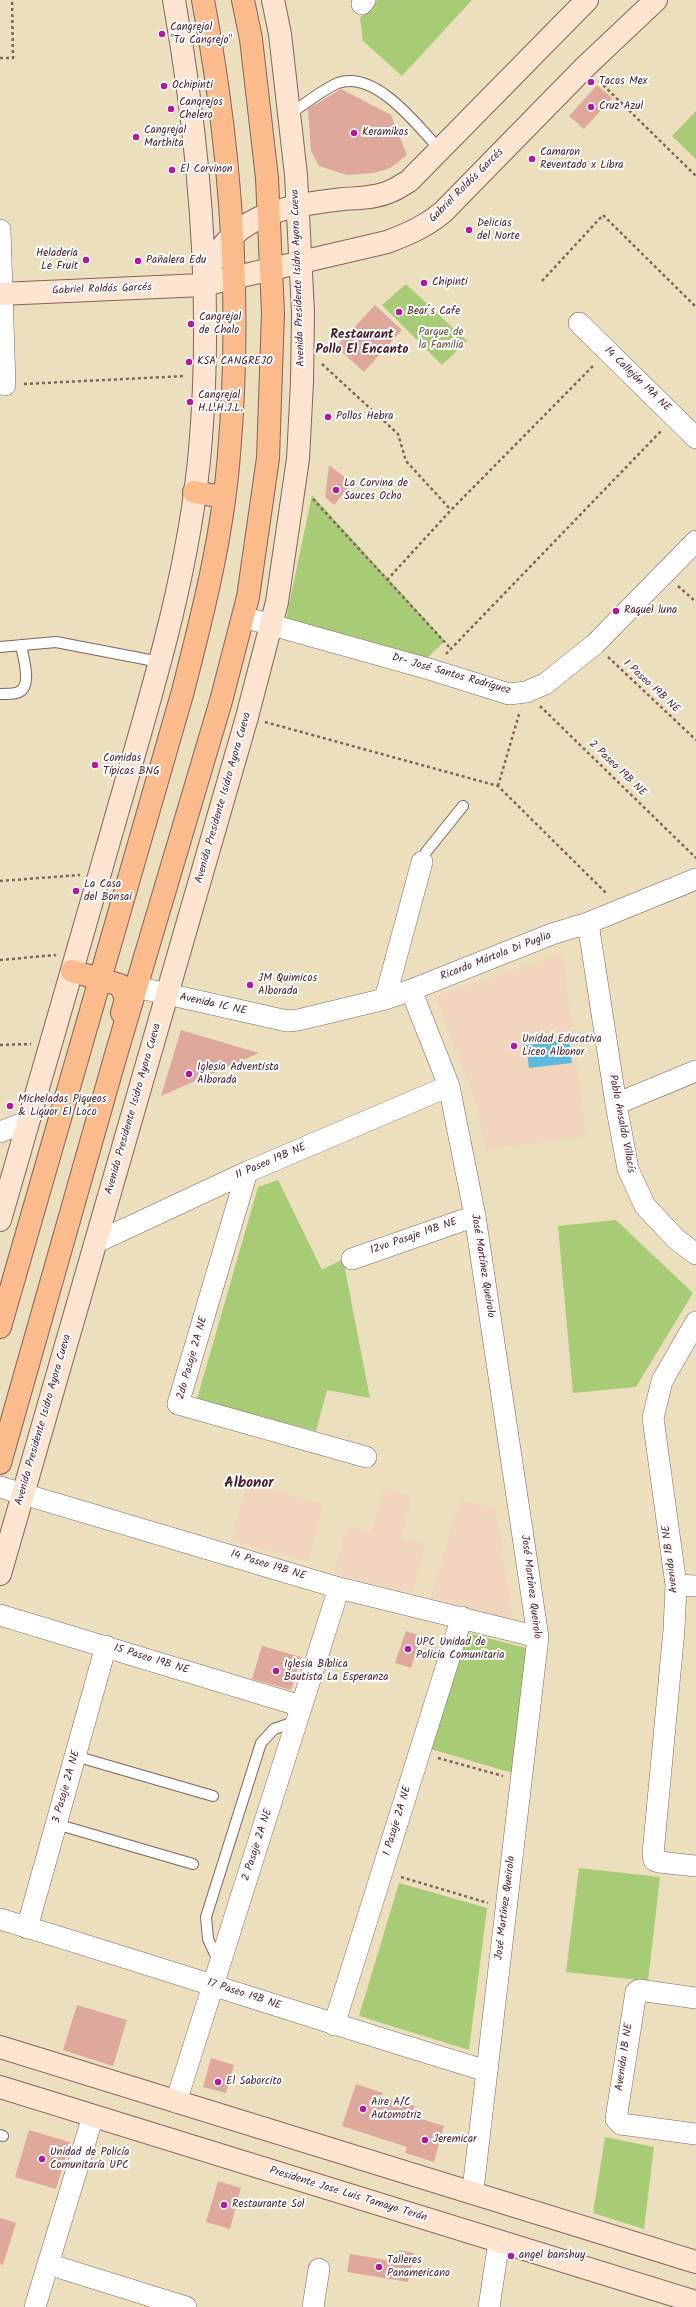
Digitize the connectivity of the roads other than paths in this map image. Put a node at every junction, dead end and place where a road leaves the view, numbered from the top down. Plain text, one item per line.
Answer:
1 (174, 0) edge
2 (203, 0) edge
3 (243, 0) edge
4 (273, 0) edge
5 (587, 0) edge
6 (656, 0) edge
7 (289, 114) junction
8 (440, 150) junction
9 (298, 205) junction
10 (268, 213) junction
11 (0, 230) edge
12 (231, 237) junction
13 (300, 262) junction
14 (271, 268) junction
15 (233, 278) junction
16 (203, 285) junction
17 (2, 294) edge
18 (579, 323) dead end
19 (5, 385) road end
20 (696, 438) edge
21 (194, 492) junction
22 (223, 496) junction
23 (696, 541) edge
24 (243, 617) junction
25 (271, 624) junction
26 (21, 645) junction
27 (0, 647) edge
28 (160, 662) junction
29 (0, 694) edge
30 (463, 806) dead end
31 (422, 862) joint
32 (696, 878) edge
33 (588, 923) junction
34 (74, 962) junction
35 (101, 978) junction
36 (136, 988) junction
37 (411, 990) junction
38 (167, 996) junction
39 (385, 999) junction
40 (291, 1021) joint
41 (116, 1058) junction
42 (696, 1071) edge
43 (449, 1086) junction
44 (616, 1104) junction
45 (28, 1122) junction
46 (0, 1132) edge
47 (247, 1172) junction
48 (475, 1216) junction
49 (0, 1220) edge
50 (95, 1243) junction
51 (696, 1254) edge
52 (352, 1259) dead end
53 (696, 1322) edge
54 (0, 1327) edge
55 (366, 1457) dead end
56 (0, 1463) edge
57 (0, 1487) edge
58 (24, 1493) junction
59 (0, 1574) edge
60 (676, 1585) junction
61 (696, 1586) edge
62 (339, 1588) junction
63 (0, 1615) edge
64 (462, 1617) junction
65 (538, 1637) junction
66 (106, 1646) junction
67 (299, 1713) junction
68 (75, 1756) junction
69 (213, 1796) dead end
70 (56, 1824) junction
71 (193, 1864) dead end
72 (696, 1866) edge
73 (0, 1919) edge
74 (27, 1928) junction
75 (217, 1974) junction
76 (696, 1998) edge
77 (334, 2025) junction
78 (0, 2047) edge
79 (487, 2072) junction
80 (0, 2087) edge
81 (176, 2102) junction
82 (93, 2116) junction
83 (696, 2134) edge
84 (471, 2192) junction
85 (499, 2241) junction
86 (696, 2262) edge
87 (48, 2264) junction
88 (319, 2269) dead end
89 (696, 2302) edge
90 (34, 2307) edge
91 (186, 2307) edge
92 (313, 2307) edge
93 (489, 2307) edge

1 - 16 main road
2 - 12 main road
3 - 10 main road
4 - 7 main road, Avenida Presidente Isidro Ayora Cueva
5 - 8 main road
6 - 13 main road, Gabriel Roldós Garcés
7 - 8 lane
7 - 9 main road, Avenida Presidente Isidro Ayora Cueva
8 - 9 main road
9 - 10 main road
9 - 13 main road, Avenida Presidente Isidro Ayora Cueva
10 - 12 main road
10 - 14 main road
11 - 17 street
12 - 15 main road
12 - 16 main road
13 - 14 main road, Gabriel Roldós Garcés
13 - 25 main road, Avenida Presidente Isidro Ayora Cueva
14 - 15 main road, Gabriel Roldós Garcés
14 - 24 main road
15 - 16 main road, Gabriel Roldós Garcés
15 - 22 main road
16 - 17 main road, Gabriel Roldós Garcés
16 - 21 main road
17 - 19 street
18 - 20 street, 14 Callejón 19A NE
21 - 22 main road
21 - 28 main road
22 - 35 main road
23 - 25 street, Dr- José Santos Rodríguez
24 - 25 street, Dr- José Santos Rodríguez
24 - 36 main road
25 - 38 main road, Avenida Presidente Isidro Ayora Cueva
26 - 27 lane
26 - 28 lane
26 - 29 lane
28 - 34 main road
30 - 31 lane
31 - 39 street
32 - 33 street, Ricardo Mórtola Di Puglia
33 - 37 street, Ricardo Mórtola Di Puglia
33 - 44 street, Pablo Ansaldo Villacís
34 - 35 main road
34 - 45 main road
35 - 41 main road
35 - 54 main road
36 - 38 street, Avenida 1C NE
36 - 41 main road
37 - 39 street, Ricardo Mórtola Di Puglia
37 - 43 street, José Martínez Queirolo
38 - 40 street, Avenida 1C NE
38 - 50 main road, Avenida Presidente Isidro Ayora Cueva
39 - 40 street, Ricardo Mórtola Di Puglia
41 - 56 main road
42 - 44 street
43 - 47 street, 11 Paseo 19B NE
43 - 48 street, José Martínez Queirolo
44 - 51 street, Pablo Ansaldo Villacís
45 - 46 street
45 - 49 main road
47 - 50 street, 11 Paseo 19B NE
47 - 55 street, 2do Pasaje 2A NE
48 - 52 street, 12vo Pasaje 19B NE
48 - 65 street, José Martínez Queirolo
50 - 58 main road, Avenida Presidente Isidro Ayora Cueva
53 - 60 street, Avenida 1B NE
57 - 58 street, 14 Paseo 19B NE
58 - 59 main road, Avenida Presidente Isidro Ayora Cueva
58 - 62 street, 14 Paseo 19B NE
60 - 61 street
60 - 72 street, Avenida 1B NE
62 - 64 street, 14 Paseo 19B NE
62 - 67 street, 2 Pasaje 2A NE
63 - 66 street, 15 Paseo 19B NE
64 - 65 street, 14 Paseo 19B NE
64 - 77 street, 1 Pasaje 2A NE
65 - 79 street, José Martínez Queirolo
66 - 67 street, 15 Paseo 19B NE
66 - 68 street, 3 Pasaje 2A NE
67 - 75 street, 2 Pasaje 2A NE
67 - 75 lane
68 - 69 lane
68 - 70 street, 3 Pasaje 2A NE
70 - 71 lane
70 - 74 street, 3 Pasaje 2A NE
73 - 74 street, 17 Paseo 19B NE
74 - 75 street, 17 Paseo 19B NE
75 - 77 street, 17 Paseo 19B NE
75 - 81 street, 2 Pasaje 2A NE
76 - 83 street, Avenida 1B NE
77 - 79 street, 17 Paseo 19B NE
78 - 81 main road
79 - 84 street, José Martínez Queirolo
80 - 82 main road, Presidente Jose Luis Tamayo Terán
81 - 84 main road
82 - 85 main road, Presidente Jose Luis Tamayo Terán
82 - 87 street
84 - 86 main road
85 - 89 main road, Presidente Jose Luis Tamayo Terán
85 - 93 street
87 - 90 street
87 - 91 street
88 - 92 street

